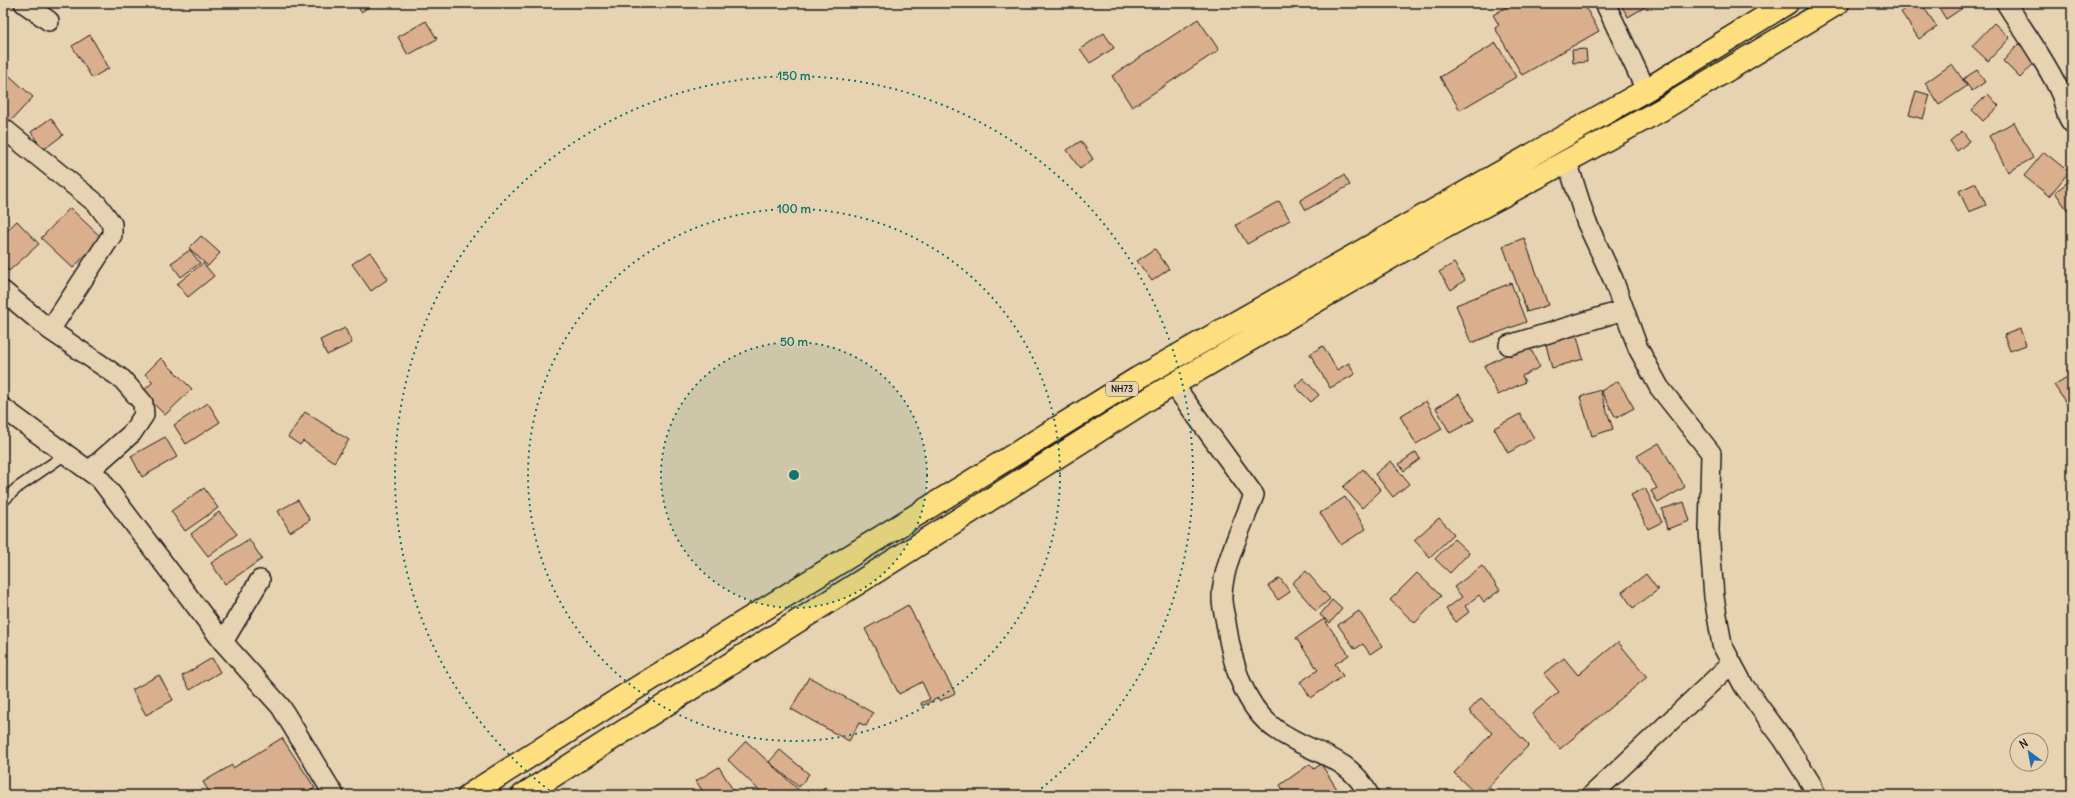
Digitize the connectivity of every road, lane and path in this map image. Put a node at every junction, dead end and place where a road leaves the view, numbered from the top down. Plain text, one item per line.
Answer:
1 (24, 3) edge
2 (1605, 3) edge
3 (1787, 3) edge
4 (1838, 3) edge
5 (2006, 3) edge
6 (49, 21) dead end
7 (1646, 90) junction
8 (2072, 123) edge
9 (3, 128) edge
10 (1567, 161) junction
11 (3, 291) edge
12 (1624, 310) junction
13 (50, 330) junction
14 (1509, 345) dead end
15 (1173, 384) junction
16 (3, 408) edge
17 (66, 454) junction
18 (89, 471) junction
19 (3, 501) edge
20 (260, 580) dead end
21 (223, 642) junction
22 (1732, 663) junction
23 (334, 795) edge
24 (469, 795) edge
25 (523, 795) edge
26 (1369, 795) edge
27 (1592, 795) edge
28 (1815, 795) edge

1 - 6 street
2 - 7 street
3 - 7 highway, NH73
4 - 10 highway, NH73
5 - 8 street
7 - 24 highway, NH73
9 - 13 street
10 - 12 street
10 - 15 highway, NH73
11 - 13 street
12 - 14 street
12 - 22 street
13 - 18 street
15 - 25 highway, NH73
15 - 26 street
16 - 17 street
17 - 18 street
17 - 19 lane
18 - 21 street
20 - 21 street
21 - 23 street
22 - 27 street
22 - 28 street

